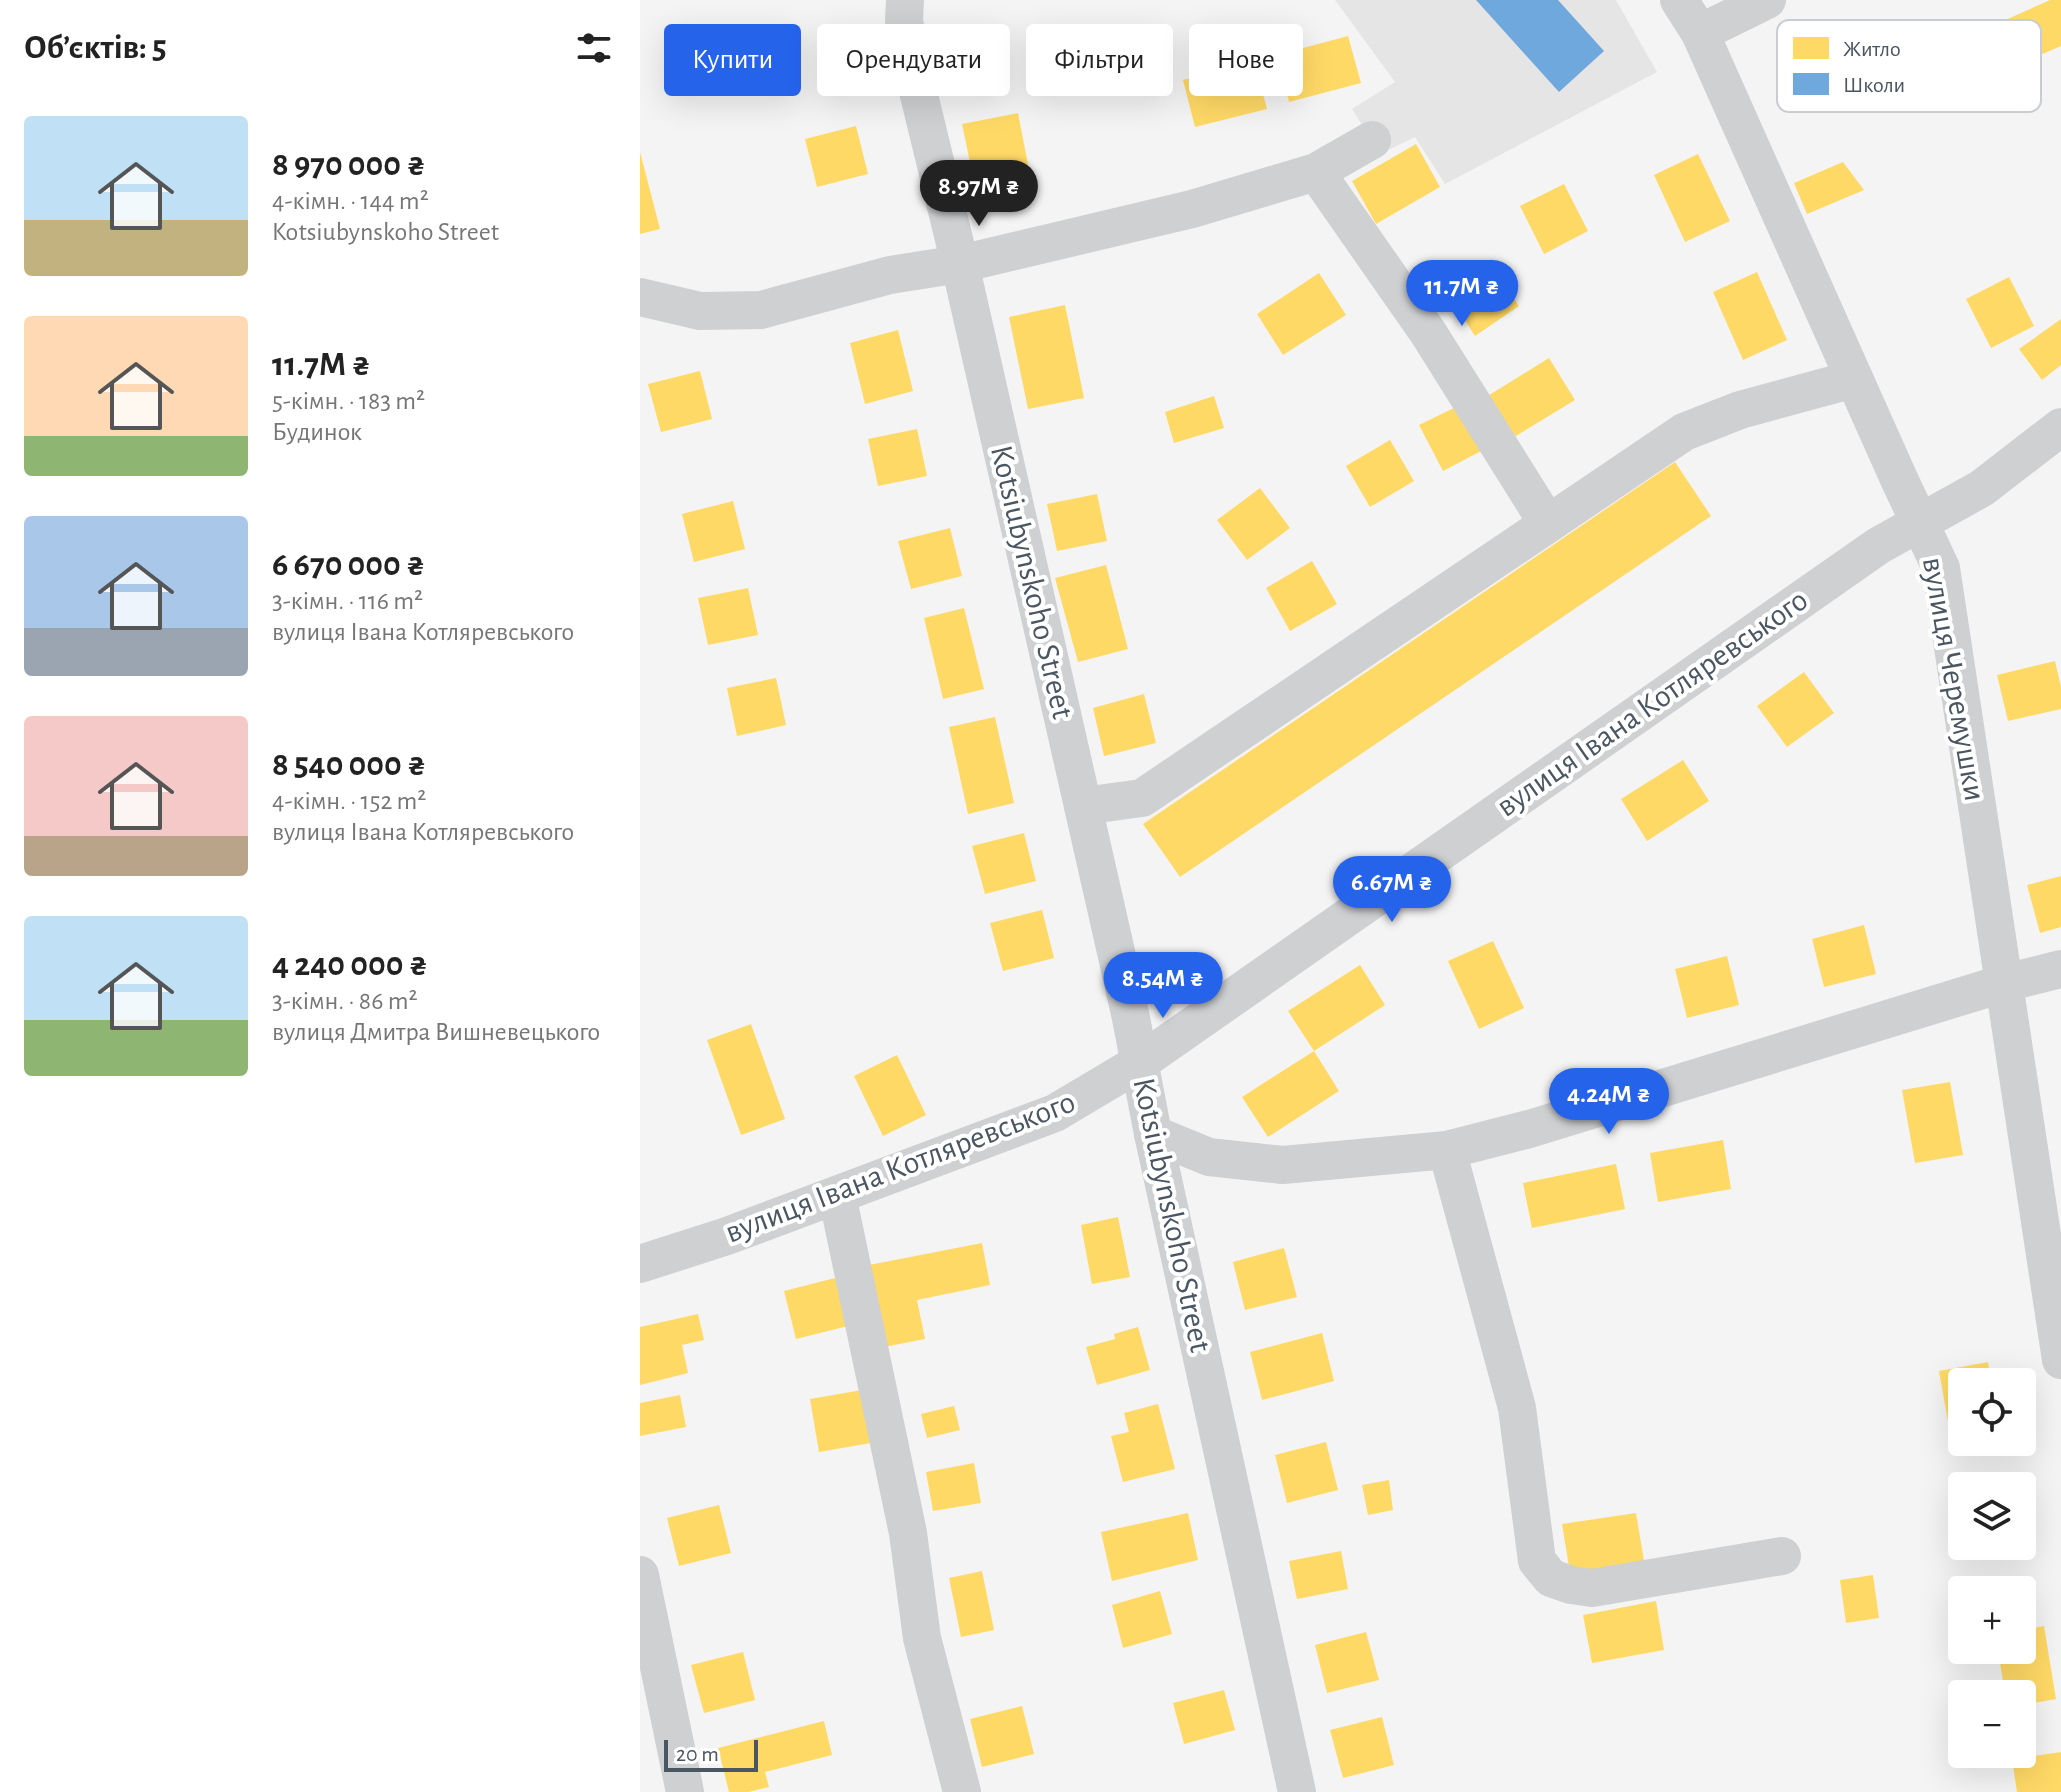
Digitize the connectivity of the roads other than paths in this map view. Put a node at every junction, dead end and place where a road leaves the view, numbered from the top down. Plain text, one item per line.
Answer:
1 (905, 0) edge
2 (1679, 0) edge
3 (1767, 0) edge
4 (1700, 33) junction
5 (1372, 140) dead end
6 (1316, 172) junction
7 (960, 264) junction
8 (640, 297) edge
9 (1854, 379) junction
10 (2061, 427) edge
11 (1920, 523) junction
12 (1548, 524) junction
13 (1083, 806) junction
14 (2061, 969) edge
15 (2005, 983) junction
16 (1139, 1063) junction
17 (1153, 1134) junction
18 (1447, 1150) junction
19 (837, 1195) junction
20 (640, 1264) edge
21 (2061, 1360) edge
22 (1782, 1556) dead end
23 (640, 1575) edge
24 (650, 1671) edge
25 (685, 1792) edge
26 (962, 1792) edge
27 (1297, 1792) edge

1 - 7 street, Kotsiubynskoho Street
2 - 4 street, вулиця Черемушки
3 - 4 street
4 - 9 street, вулиця Черемушки
5 - 6 street
6 - 7 street
6 - 12 street
7 - 8 street
7 - 13 street, Kotsiubynskoho Street
9 - 11 street, вулиця Черемушки
9 - 12 street
10 - 11 street, вулиця Івана Котляревського
11 - 15 street, вулиця Черемушки
11 - 16 street, вулиця Івана Котляревського
12 - 13 street
13 - 16 street, Kotsiubynskoho Street
14 - 15 street
15 - 18 street
15 - 21 street, вулиця Черемушки
16 - 17 street, Kotsiubynskoho Street
16 - 19 street, вулиця Івана Котляревського
17 - 18 street
17 - 27 street, Kotsiubynskoho Street
18 - 22 street
19 - 20 street, вулиця Івана Котляревського
19 - 26 street
23 - 24 street
24 - 25 street

